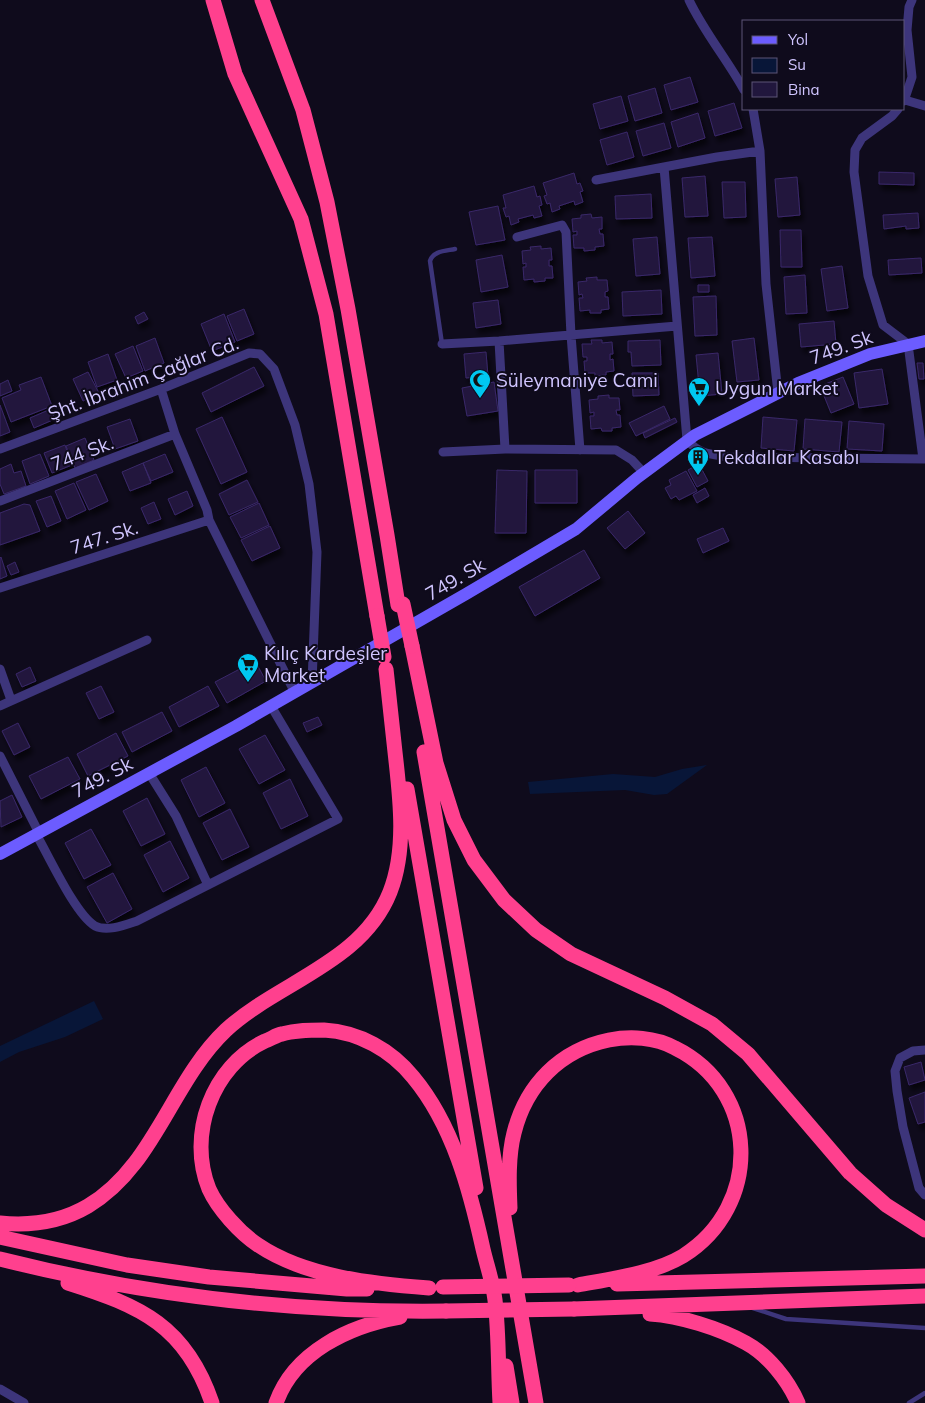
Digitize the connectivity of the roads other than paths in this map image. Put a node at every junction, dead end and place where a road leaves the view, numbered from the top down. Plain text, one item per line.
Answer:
1 (213, 0) edge
2 (262, 0) edge
3 (689, 0) edge
4 (912, 0) edge
5 (742, 86) edge
6 (905, 98) edge
7 (905, 101) edge
8 (925, 106) edge
9 (753, 110) edge
10 (897, 110) edge
11 (760, 151) junction
12 (664, 166) junction
13 (596, 180) dead end
14 (516, 237) dead end
15 (455, 250) dead end
16 (677, 326) junction
17 (571, 334) junction
18 (499, 341) junction
19 (925, 341) edge
20 (442, 344) joint
21 (908, 344) junction
22 (161, 389) junction
23 (778, 393) junction
24 (175, 434) junction
25 (688, 440) junction
26 (0, 449) edge
27 (505, 449) junction
28 (580, 450) junction
29 (443, 452) dead end
30 (924, 459) edge
31 (644, 473) junction
32 (0, 501) edge
33 (209, 520) junction
34 (0, 588) edge
35 (147, 640) dead end
36 (409, 646) junction
37 (385, 663) junction
38 (0, 669) edge
39 (312, 684) junction
40 (295, 693) junction
41 (11, 700) junction
42 (0, 706) edge
43 (272, 706) junction
44 (0, 756) edge
45 (149, 773) junction
46 (38, 833) junction
47 (0, 854) edge
48 (208, 885) junction
49 (925, 1050) edge
50 (925, 1196) edge
51 (0, 1223) edge
52 (925, 1230) edge
53 (0, 1237) edge
54 (0, 1260) edge
55 (925, 1276) edge
56 (573, 1285) junction
57 (436, 1288) junction
58 (925, 1296) edge
59 (518, 1297) junction
60 (495, 1298) junction
61 (737, 1303) junction
62 (580, 1309) junction
63 (442, 1311) junction
64 (522, 1320) junction
65 (925, 1328) edge
66 (0, 1389) edge
67 (925, 1393) edge
68 (24, 1403) edge
69 (212, 1403) edge
70 (276, 1403) edge
71 (500, 1403) edge
72 (512, 1403) edge
73 (536, 1403) edge
74 (544, 1403) edge
75 (798, 1403) edge
76 (909, 1403) edge

1 - 37 highway, bridge
2 - 36 highway
3 - 5 street
4 - 6 street
7 - 8 street
9 - 11 street
10 - 21 street
11 - 12 street
11 - 23 street
12 - 13 street
12 - 16 street
14 - 17 street
15 - 20 lane
16 - 17 street
16 - 25 street
17 - 18 street
17 - 28 street
18 - 20 street
18 - 27 street
19 - 21 street, 749. Sk
21 - 23 street, 749. Sk
21 - 30 street
22 - 24 street
22 - 26 street, Şht. İbrahim Çağlar Cd.
22 - 39 street, Şht. İbrahim Çağlar Cd.
23 - 25 street, 749. Sk
24 - 32 street, 744 Sk.
24 - 33 street
25 - 30 street
25 - 31 street, 749. Sk
27 - 28 street
27 - 29 street
28 - 31 street
31 - 39 street, 749. Sk
33 - 34 street, 747. Sk.
33 - 40 street
35 - 41 street
36 - 52 highway
36 - 59 highway
37 - 51 highway
37 - 60 highway
38 - 41 street
39 - 40 street, 749. Sk
40 - 43 street, 749. Sk
41 - 42 street
43 - 45 street, 749. Sk
43 - 48 street
44 - 46 street
45 - 46 street, 749. Sk
45 - 48 street
46 - 47 street, 749. Sk
46 - 48 street
49 - 50 street
53 - 57 highway
54 - 63 highway
54 - 69 highway
55 - 56 highway
56 - 57 highway, bridge
56 - 59 highway
57 - 60 highway
58 - 61 highway
59 - 64 highway
60 - 71 highway
60 - 72 highway
61 - 62 highway
61 - 65 lane
62 - 63 highway, bridge
62 - 75 highway
63 - 70 highway
64 - 73 highway
64 - 74 highway
66 - 68 street
67 - 76 lane

